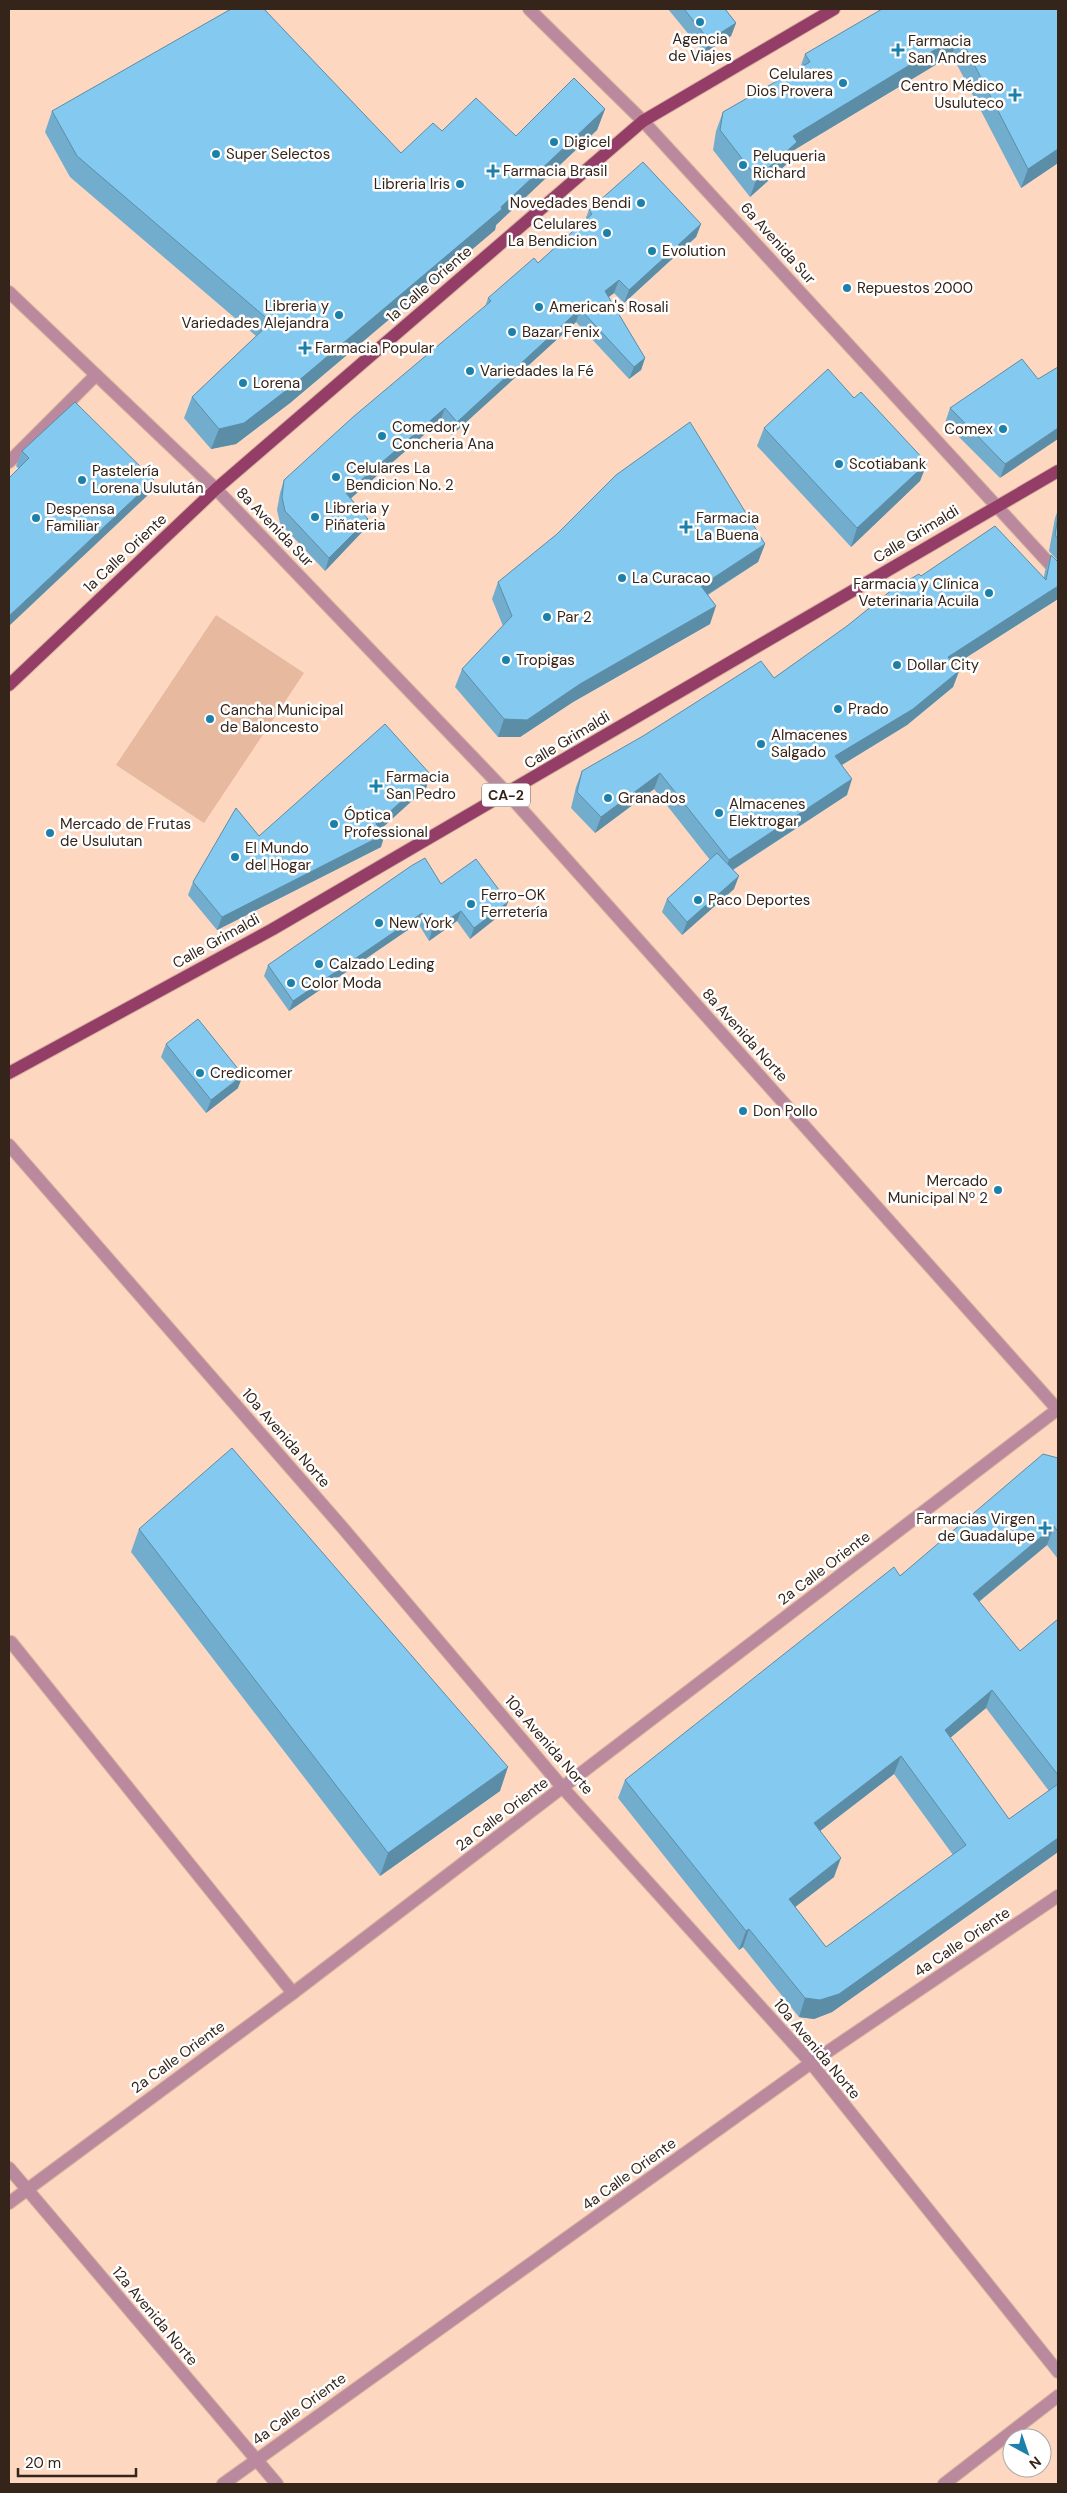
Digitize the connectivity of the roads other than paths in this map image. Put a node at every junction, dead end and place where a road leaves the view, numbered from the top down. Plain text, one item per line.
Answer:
1 (529, 9) edge
2 (834, 9) edge
3 (644, 121) junction
4 (9, 292) edge
5 (96, 375) junction
6 (9, 462) edge
7 (1058, 471) edge
8 (216, 489) junction
9 (996, 506) junction
10 (1058, 573) edge
11 (9, 685) edge
12 (508, 794) junction
13 (9, 1073) edge
14 (9, 1145) edge
15 (1058, 1409) edge
16 (11, 1642) dead end
17 (563, 1788) junction
18 (1058, 1896) edge
19 (293, 1993) junction
20 (811, 2063) junction
21 (9, 2168) edge
22 (26, 2189) junction
23 (9, 2203) edge
24 (1058, 2372) edge
25 (1058, 2396) edge
26 (256, 2460) junction
27 (223, 2484) edge
28 (277, 2484) edge
29 (944, 2484) edge

1 - 3 street, 6a Avenida Sur
2 - 3 main road, 1a Calle Oriente
3 - 8 main road, 1a Calle Oriente
3 - 9 street, 6a Avenida Sur
4 - 5 street, 8a Avenida Sur
5 - 6 street
5 - 8 street, 8a Avenida Sur
7 - 9 main road, Calle Grimaldi / CA-2
8 - 11 main road, 1a Calle Oriente
8 - 12 street, 8a Avenida Sur
9 - 10 street, 6a Avenida Sur
9 - 12 main road, Calle Grimaldi / CA-2
12 - 13 main road, Calle Grimaldi / CA-2
12 - 15 street, 8a Avenida Norte
14 - 17 street, 10a Avenida Norte
15 - 17 street, 2a Calle Oriente
16 - 19 street
17 - 19 street, 2a Calle Oriente
17 - 20 street, 10a Avenida Norte
18 - 20 street, 4a Calle Oriente
19 - 22 street, 2a Calle Oriente
20 - 24 street, 10a Avenida Norte
20 - 26 street, 4a Calle Oriente
21 - 22 street, 12a Avenida Norte
22 - 23 street, 2a Calle Oriente
22 - 26 street, 12a Avenida Norte
25 - 29 street
26 - 27 street, 4a Calle Oriente
26 - 28 street, 12a Avenida Norte

